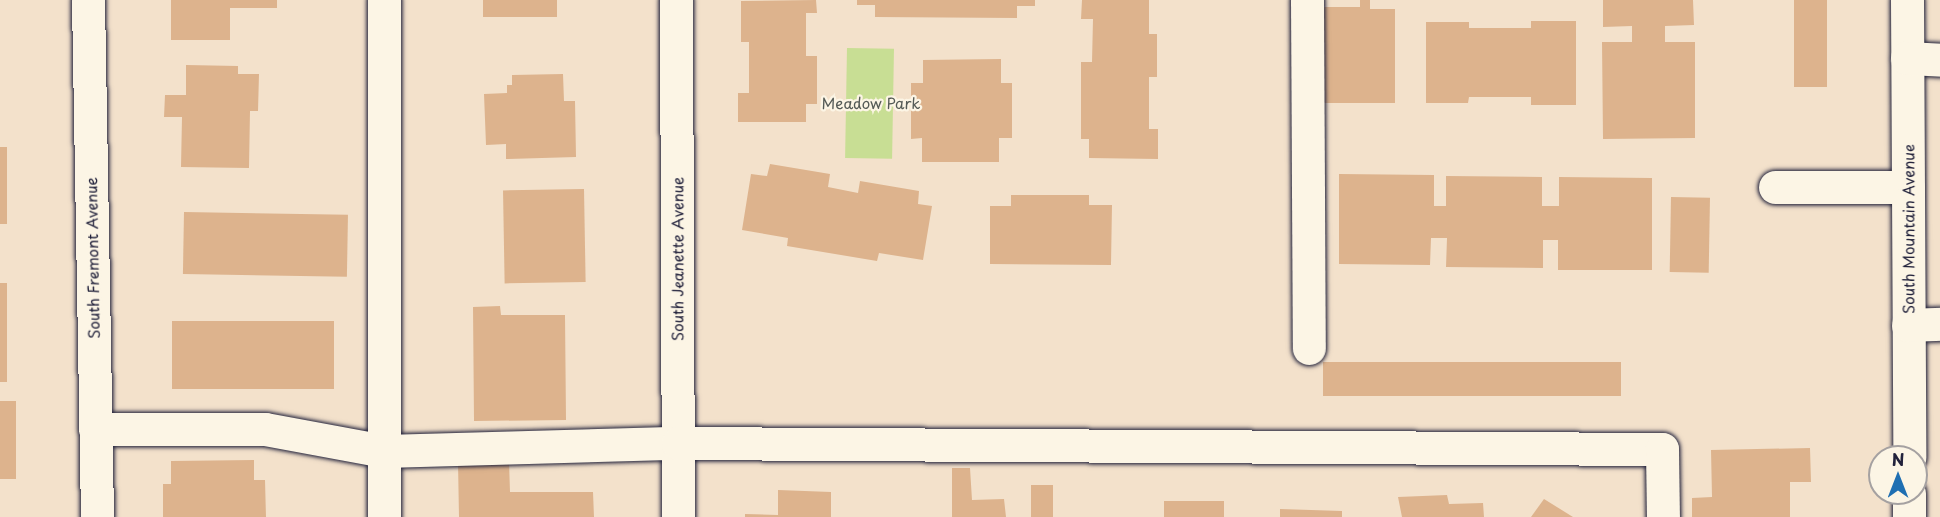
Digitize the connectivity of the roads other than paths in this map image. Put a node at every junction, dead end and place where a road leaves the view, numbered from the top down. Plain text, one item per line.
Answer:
1 (88, 0) edge
2 (384, 0) edge
3 (676, 0) edge
4 (1307, 0) edge
5 (1907, 0) edge
6 (1907, 58) junction
7 (1940, 60) edge
8 (1775, 187) dead end
9 (1908, 187) junction
10 (1924, 325) edge
11 (1309, 348) dead end
12 (95, 429) junction
13 (678, 443) junction
14 (1910, 445) edge
15 (384, 451) junction
16 (97, 517) edge
17 (384, 517) edge
18 (678, 517) edge
19 (1663, 517) edge

1 - 12 street, South Fremont Avenue
2 - 15 street
3 - 13 street, South Jeanette Avenue
4 - 11 street
5 - 6 street, South Mountain Avenue
6 - 7 street
6 - 9 street, South Mountain Avenue
8 - 9 street
9 - 10 street, South Mountain Avenue
10 - 14 street, South Mountain Avenue
12 - 15 street
12 - 16 street, South Fremont Avenue
13 - 15 street
13 - 18 street, South Jeanette Avenue
13 - 19 street
15 - 17 street

